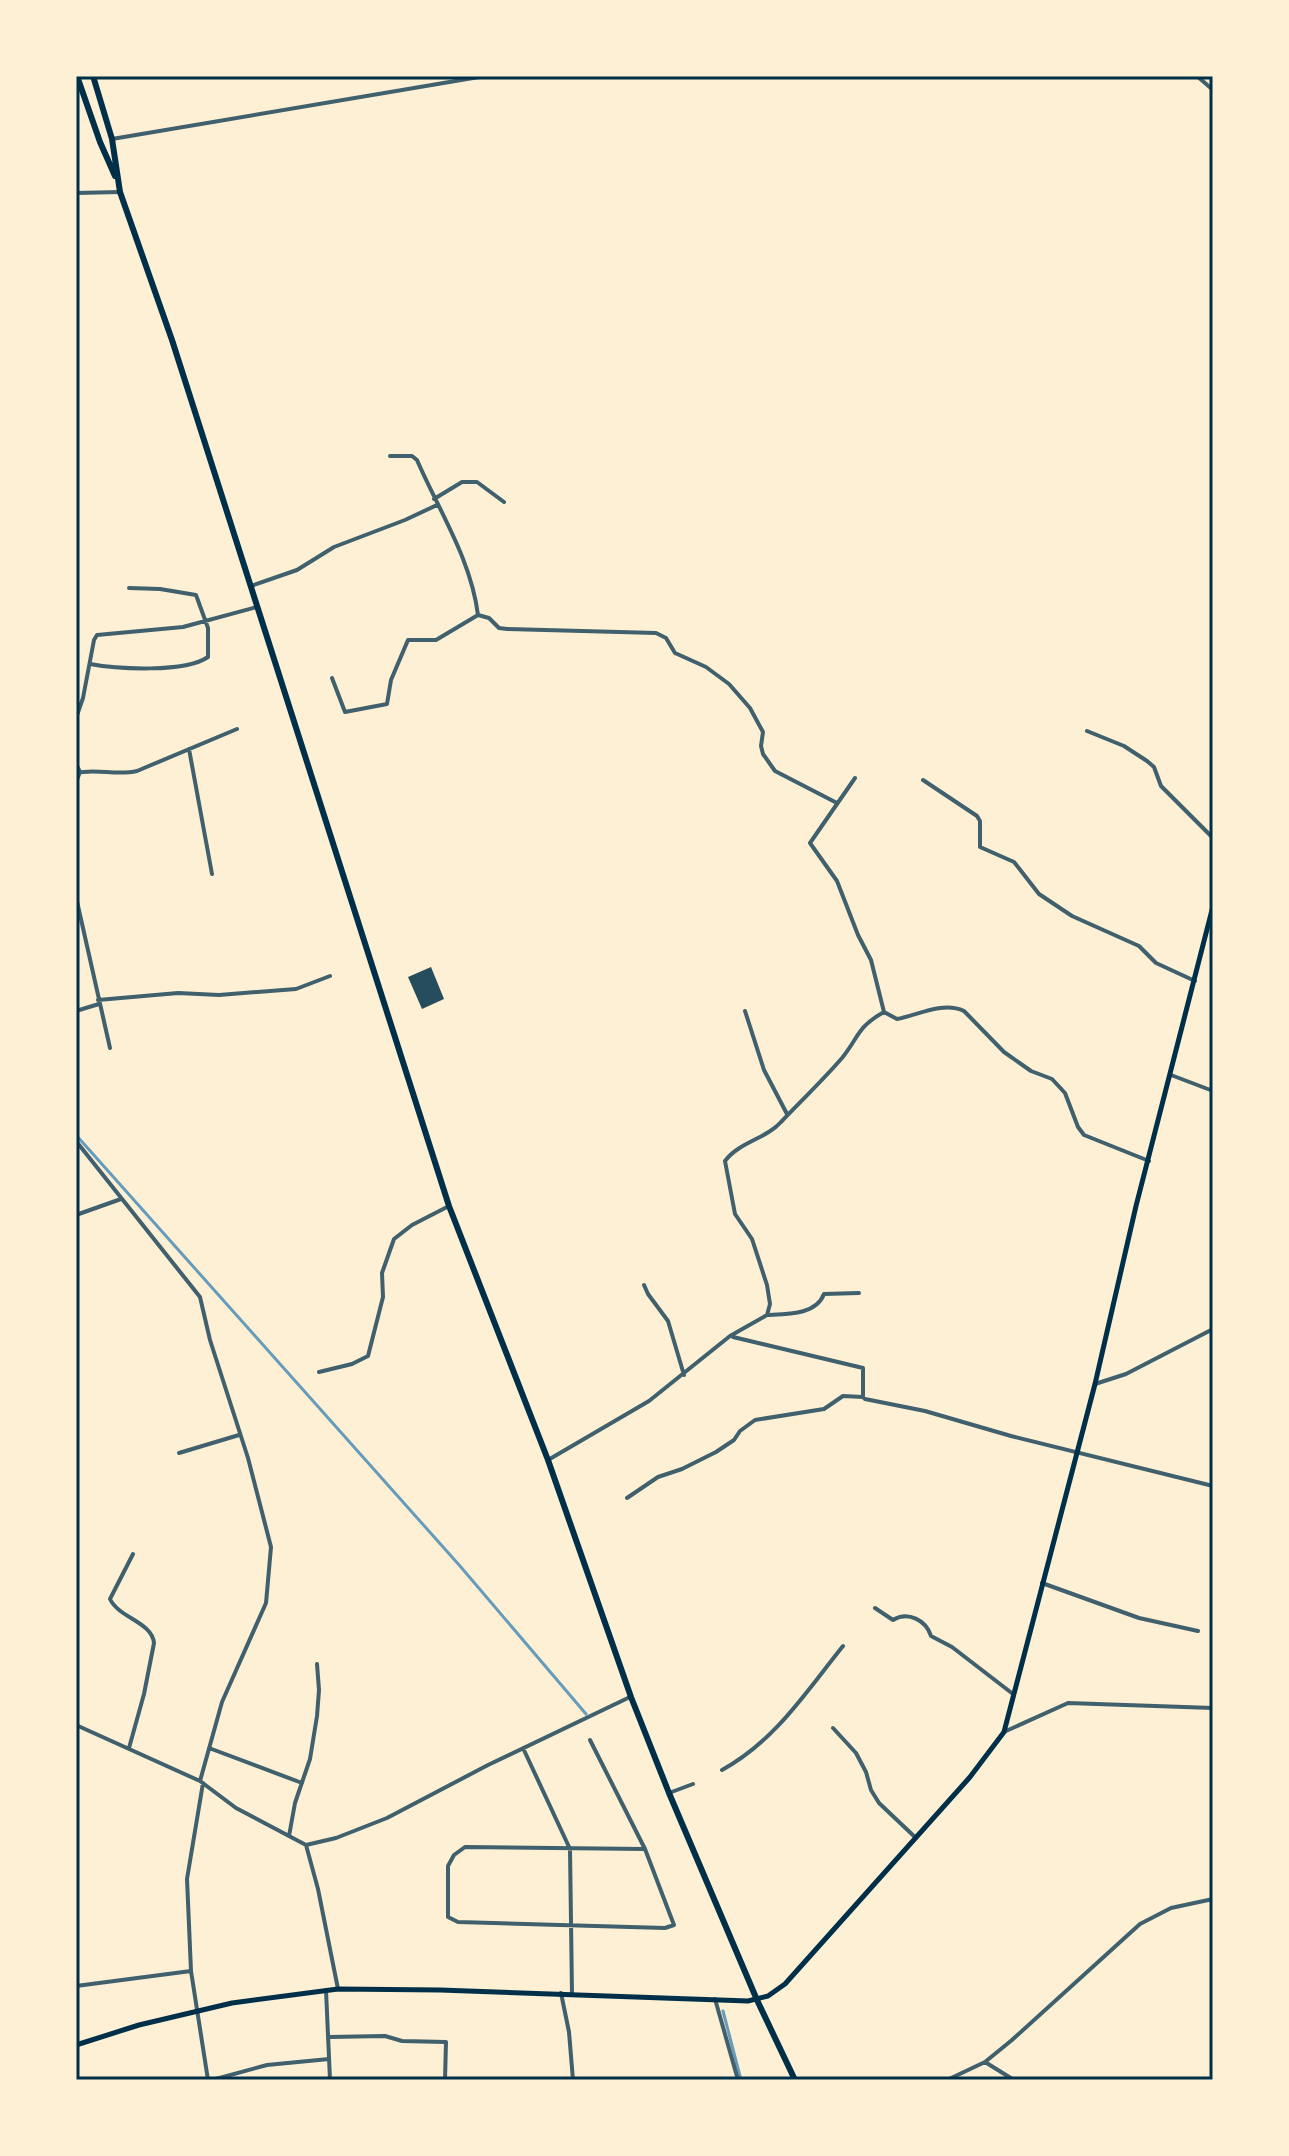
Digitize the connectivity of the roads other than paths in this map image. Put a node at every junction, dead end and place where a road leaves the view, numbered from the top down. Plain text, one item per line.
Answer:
1 (77, 76) edge
2 (93, 76) edge
3 (485, 76) edge
4 (1197, 76) edge
5 (1213, 90) edge
6 (112, 139) junction
7 (118, 183) junction
8 (120, 192) junction
9 (76, 193) edge
10 (390, 456) dead end
11 (434, 499) junction
12 (504, 502) dead end
13 (437, 505) junction
14 (251, 586) junction
15 (129, 588) dead end
16 (257, 607) junction
17 (478, 615) junction
18 (204, 621) junction
19 (90, 664) junction
20 (332, 678) dead end
21 (76, 718) edge
22 (237, 729) dead end
23 (1087, 731) dead end
24 (189, 749) junction
25 (76, 764) edge
26 (78, 772) edge
27 (855, 778) dead end
28 (923, 780) dead end
29 (76, 782) edge
30 (837, 803) junction
31 (1213, 838) edge
32 (212, 874) dead end
33 (76, 897) edge
34 (1213, 906) edge
35 (330, 976) dead end
36 (1195, 981) junction
37 (98, 1002) junction
38 (76, 1011) edge
39 (745, 1011) dead end
40 (884, 1012) junction
41 (110, 1048) dead end
42 (1171, 1075) junction
43 (1213, 1091) edge
44 (787, 1114) junction
45 (76, 1141) edge
46 (1149, 1161) junction
47 (121, 1199) junction
48 (449, 1206) junction
49 (76, 1215) edge
50 (644, 1285) dead end
51 (859, 1293) dead end
52 (767, 1315) junction
53 (1213, 1329) edge
54 (730, 1336) junction
55 (319, 1372) dead end
56 (684, 1375) junction
57 (1095, 1384) junction
58 (863, 1397) junction
59 (239, 1435) junction
60 (1076, 1452) junction
61 (179, 1453) dead end
62 (548, 1460) junction
63 (1213, 1486) edge
64 (627, 1498) dead end
65 (133, 1554) dead end
66 (1042, 1583) junction
67 (875, 1608) dead end
68 (1198, 1631) dead end
69 (843, 1646) dead end
70 (317, 1664) dead end
71 (1013, 1694) junction
72 (631, 1697) junction
73 (1213, 1708) edge
74 (76, 1725) edge
75 (833, 1728) dead end
76 (1004, 1732) junction
77 (590, 1740) dead end
78 (129, 1748) junction
79 (209, 1748) junction
80 (523, 1748) junction
81 (722, 1770) dead end
82 (202, 1782) junction
83 (302, 1783) junction
84 (693, 1784) dead end
85 (669, 1793) junction
86 (289, 1836) junction
87 (916, 1838) junction
88 (306, 1845) junction
89 (570, 1849) junction
90 (645, 1849) junction
91 (1213, 1899) edge
92 (572, 1924) junction
93 (191, 1971) junction
94 (76, 1986) edge
95 (338, 1989) junction
96 (326, 1990) junction
97 (561, 1993) junction
98 (572, 1994) junction
99 (715, 1999) junction
100 (757, 2000) junction
101 (196, 2011) junction
102 (329, 2037) junction
103 (76, 2045) edge
104 (329, 2059) junction
105 (985, 2062) junction
106 (210, 2080) edge
107 (330, 2080) edge
108 (445, 2080) edge
109 (573, 2080) edge
110 (738, 2080) edge
111 (795, 2080) edge
112 (947, 2080) edge
113 (1014, 2080) edge

1 - 7 highway
2 - 6 highway
3 - 6 street
4 - 5 street
6 - 7 highway
7 - 8 highway
8 - 9 street
8 - 14 highway
10 - 11 street
11 - 12 street
11 - 13 street
13 - 14 street
13 - 17 street
14 - 16 highway
15 - 18 street
16 - 18 street
16 - 48 highway
17 - 20 street
17 - 30 street
18 - 19 street
18 - 19 street
19 - 21 street
22 - 24 street
23 - 31 street
24 - 26 street
24 - 32 street
25 - 26 street
26 - 29 street
27 - 30 street
28 - 36 street
30 - 40 street
33 - 37 street
34 - 36 main road
35 - 37 street
36 - 42 main road
37 - 38 street
37 - 41 street
39 - 44 street
40 - 44 street
40 - 46 street
42 - 43 street
42 - 46 main road
44 - 52 street
45 - 47 street
46 - 57 main road
47 - 49 street
47 - 59 street
48 - 55 street
48 - 62 highway
50 - 56 street
51 - 52 street
52 - 54 street
53 - 57 street
54 - 56 street
54 - 58 street
56 - 62 street
57 - 60 main road
58 - 60 street
58 - 64 street
59 - 61 street
59 - 79 street
60 - 63 street
60 - 66 main road
62 - 72 highway
65 - 78 street
66 - 68 street
66 - 71 main road
67 - 71 street
69 - 81 street
70 - 83 street
71 - 76 main road
72 - 80 street
72 - 85 highway
73 - 76 street
74 - 78 street
75 - 87 street
76 - 87 main road
77 - 90 street
78 - 82 street
79 - 82 street
79 - 83 street
80 - 88 street
80 - 89 street
82 - 86 street
82 - 93 street
83 - 86 street
84 - 85 street
85 - 100 highway
86 - 88 street
87 - 100 main road
88 - 95 street
89 - 90 street
89 - 92 street
89 - 92 street
90 - 92 street
91 - 105 street
92 - 98 street
93 - 94 street
93 - 101 street
95 - 96 main road
95 - 97 main road
96 - 101 main road
96 - 102 street
97 - 98 main road
97 - 109 street
98 - 99 main road
99 - 100 main road
99 - 110 street
100 - 111 highway
101 - 103 main road
101 - 106 street
102 - 104 street
102 - 108 street
104 - 106 street
104 - 107 street
105 - 112 street
105 - 113 street

